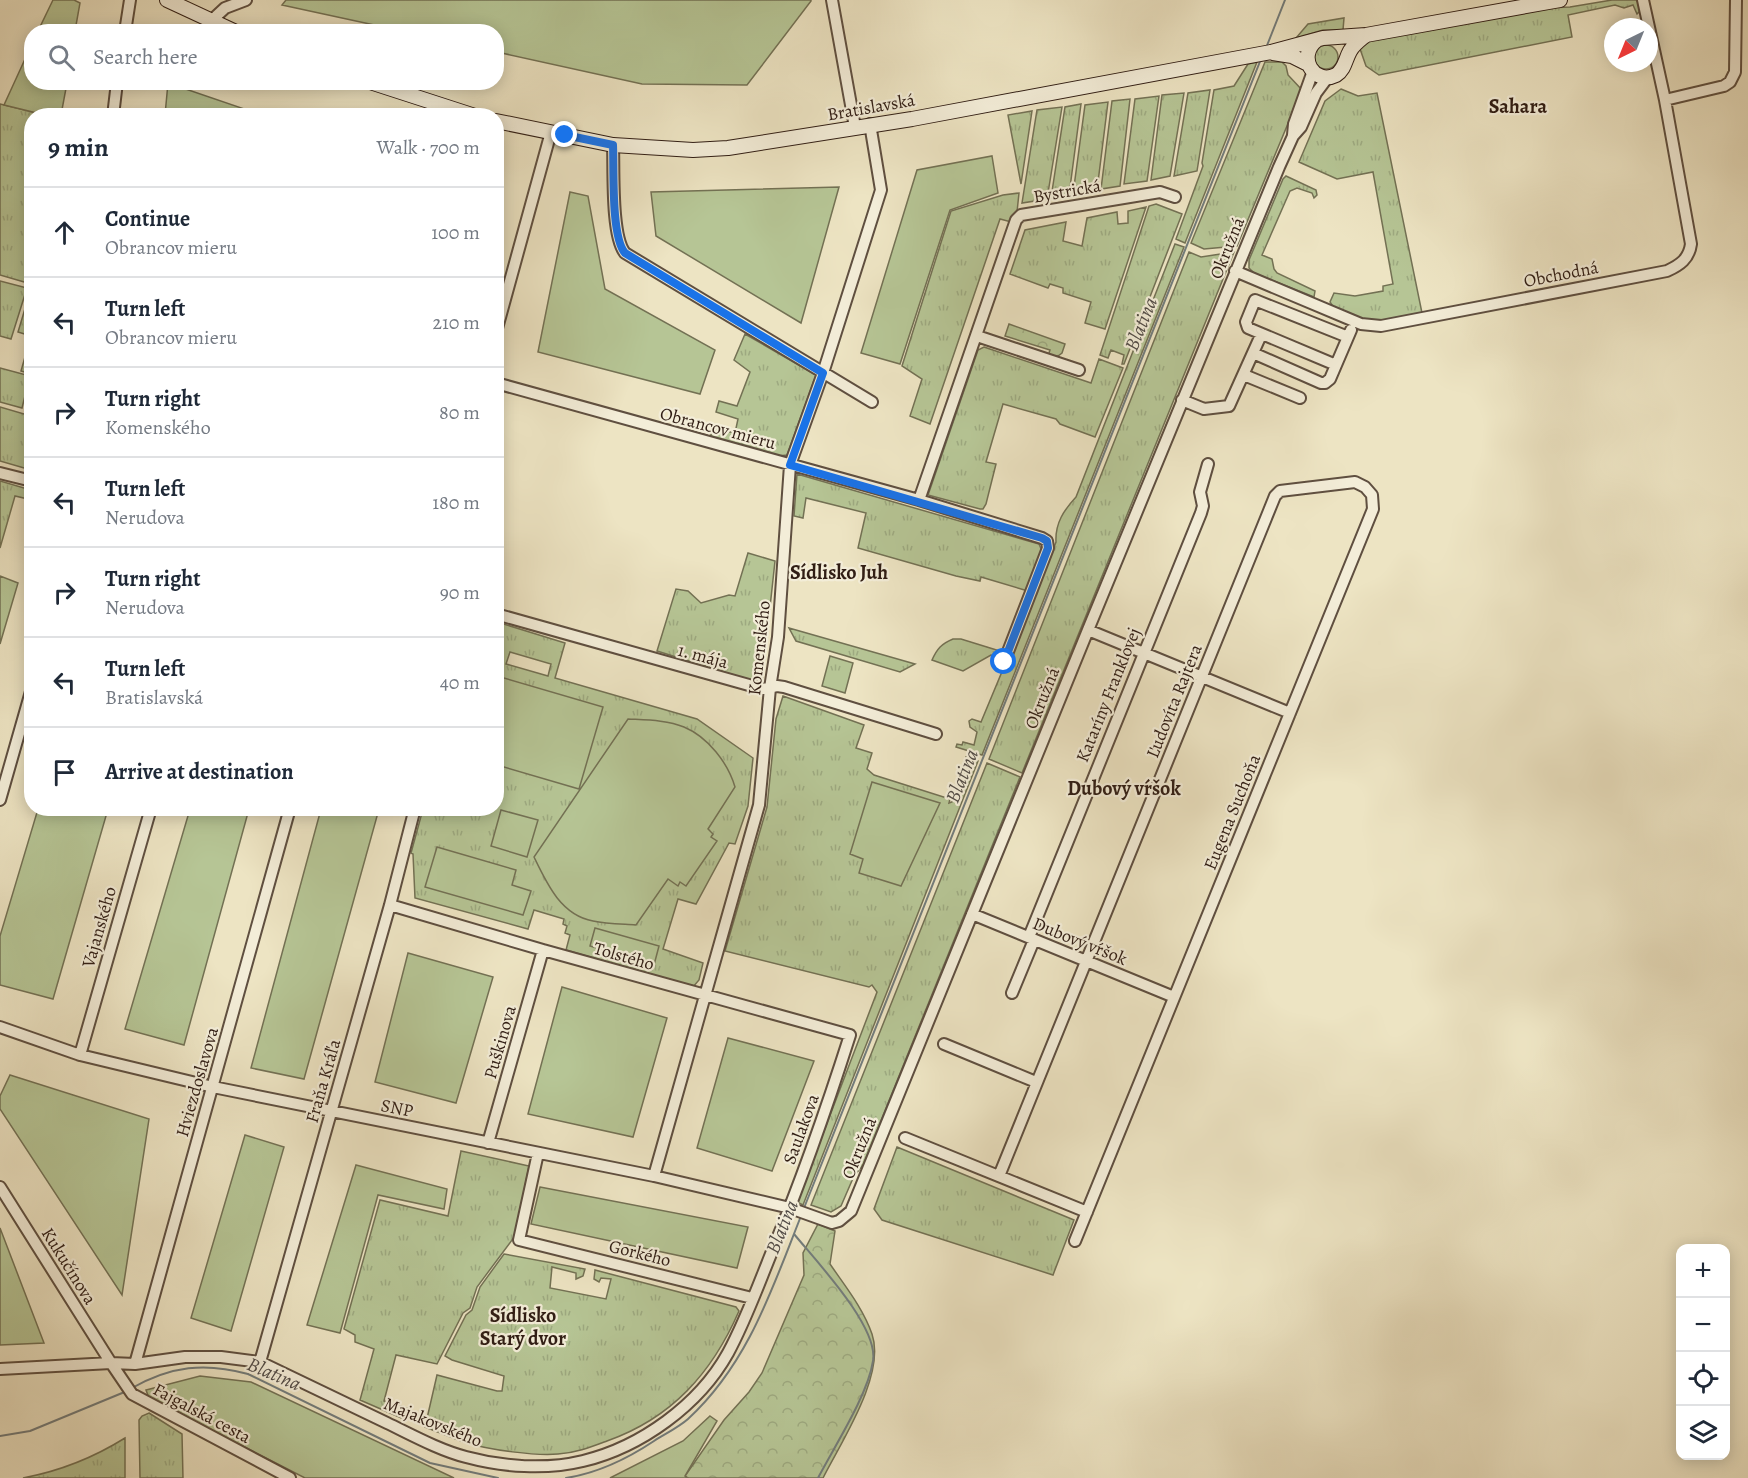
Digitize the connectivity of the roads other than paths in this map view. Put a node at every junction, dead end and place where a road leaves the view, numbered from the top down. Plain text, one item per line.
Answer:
1 (130, 0) edge
2 (167, 0) edge
3 (246, 0) edge
4 (832, 0) edge
5 (1560, 0) edge
6 (1643, 0) edge
7 (1736, 0) edge
8 (211, 21) junction
9 (126, 24) edge
10 (218, 24) edge
11 (1366, 35) junction
12 (1332, 38) junction
13 (1317, 40) junction
14 (1271, 52) junction
15 (1346, 58) junction
16 (1310, 67) junction
17 (1328, 77) junction
18 (116, 90) edge
19 (393, 90) edge
20 (1665, 100) junction
21 (114, 108) edge
22 (448, 108) edge
23 (504, 123) edge
24 (870, 124) junction
25 (855, 127) junction
26 (551, 132) junction
27 (1293, 136) junction
28 (613, 145) junction
29 (1175, 197) dead end
30 (1235, 271) junction
31 (1285, 292) junction
32 (504, 303) edge
33 (1278, 309) junction
34 (1355, 321) junction
35 (1261, 334) junction
36 (977, 336) junction
37 (1348, 337) junction
38 (1253, 353) junction
39 (1336, 365) junction
40 (1079, 370) dead end
41 (823, 373) junction
42 (1244, 375) junction
43 (504, 385) edge
44 (1300, 398) dead end
45 (1182, 400) junction
46 (872, 402) dead end
47 (1208, 464) dead end
48 (790, 465) junction
49 (0, 473) edge
50 (24, 479) edge
51 (1273, 499) joint
52 (919, 500) junction
53 (504, 616) edge
54 (1088, 630) junction
55 (1143, 652) junction
56 (1004, 662) dead end
57 (1202, 676) junction
58 (770, 688) junction
59 (1290, 713) junction
60 (24, 716) edge
61 (936, 734) dead end
62 (0, 800) edge
63 (149, 816) edge
64 (288, 816) edge
65 (413, 816) edge
66 (390, 905) junction
67 (972, 914) junction
68 (1031, 939) junction
69 (543, 950) junction
70 (1086, 961) junction
71 (1012, 993) dead end
72 (705, 997) junction
73 (1174, 997) junction
74 (0, 1027) edge
75 (850, 1035) joint
76 (944, 1044) dead end
77 (80, 1055) junction
78 (1036, 1082) junction
79 (213, 1087) junction
80 (331, 1112) junction
81 (905, 1138) dead end
82 (488, 1143) junction
83 (538, 1153) junction
84 (654, 1176) junction
85 (999, 1176) junction
86 (0, 1187) edge
87 (793, 1209) junction
88 (1087, 1212) junction
89 (1075, 1241) dead end
90 (752, 1298) junction
91 (260, 1362) junction
92 (111, 1363) junction
93 (135, 1364) junction
94 (0, 1369) edge
95 (290, 1478) edge

1 - 9 street
2 - 8 main road
3 - 8 street
4 - 25 street
5 - 11 main road
6 - 20 street, Obchodná
7 - 20 street
8 - 10 main road
11 - 12 main road
11 - 15 main road
12 - 13 main road
12 - 15 main road
13 - 14 main road, Bratislavská
13 - 16 main road
14 - 16 main road
14 - 24 main road, Bratislavská
15 - 17 main road
16 - 17 main road
16 - 27 street, Okružná
17 - 27 street, Okružná
18 - 21 street
19 - 22 main road
20 - 34 street, Obchodná
23 - 26 main road, Bratislavská
24 - 25 main road, Bratislavská
24 - 41 street, Komenského
25 - 28 main road, Bratislavská
26 - 28 main road, Bratislavská
26 - 32 street
27 - 30 street, Okružná
28 - 41 street
29 - 36 street, Bystrická
30 - 31 street, Obchodná
30 - 45 street, Okružná
31 - 33 street
31 - 34 street, Obchodná
33 - 35 street
33 - 37 street
34 - 37 street
35 - 38 street
35 - 39 street
36 - 40 street
36 - 52 street, Bystrická
37 - 39 street
38 - 39 street
38 - 42 street
41 - 46 street
41 - 48 street, Komenského
42 - 44 street
42 - 45 street
43 - 48 street, Obrancov mieru
45 - 54 street, Okružná
47 - 55 street, Kataríny Franklovej
48 - 52 street, Obrancov mieru
48 - 58 street, Komenského
49 - 50 street
51 - 57 street, Ľudovíta Rajtera
51 - 59 street, Eugena Suchoňa
52 - 56 street, Obrancov mieru
53 - 58 street, 1. mája
54 - 55 street
54 - 67 street, Okružná
55 - 57 street
55 - 68 street, Kataríny Franklovej
57 - 59 street
57 - 70 street, Ľudovíta Rajtera
58 - 61 street, 1. mája
58 - 72 street, Komenského
59 - 73 street, Eugena Suchoňa
60 - 62 street
63 - 77 street, Vajanského
64 - 79 street, Hviezdoslavova
65 - 66 street, Fraňa Kráľa
66 - 69 street, Tolstého
66 - 80 street, Fraňa Kráľa
67 - 68 street, Dubový vŕšok
67 - 87 street, Okružná
68 - 70 street, Dubový vŕšok
68 - 71 street, Kataríny Franklovej
69 - 72 street, Tolstého
69 - 82 street, Puškinova
70 - 73 street, Dubový vŕšok
70 - 78 street, Ľudovíta Rajtera
72 - 75 street, Tolstého
72 - 84 street, Komenského
73 - 88 street, Eugena Suchoňa
74 - 77 street, SNP
75 - 87 street, Saulakova
76 - 78 street
77 - 79 street, SNP
78 - 85 street, Ľudovíta Rajtera
79 - 80 street, SNP
79 - 93 street, Hviezdoslavova
80 - 82 street, SNP
80 - 91 street, Fraňa Kráľa
81 - 85 street
82 - 83 street, SNP
83 - 84 street, SNP
83 - 90 street, Gorkého
84 - 87 street, SNP
85 - 88 street
86 - 92 street, Kukučínova
87 - 90 street, Saulakova
88 - 89 street, Eugena Suchoňa
90 - 91 street, Majakovského
91 - 93 street, Majakovského
92 - 93 street, Majakovského
92 - 94 street, Majakovského
92 - 95 street, Fajgalská cesta

